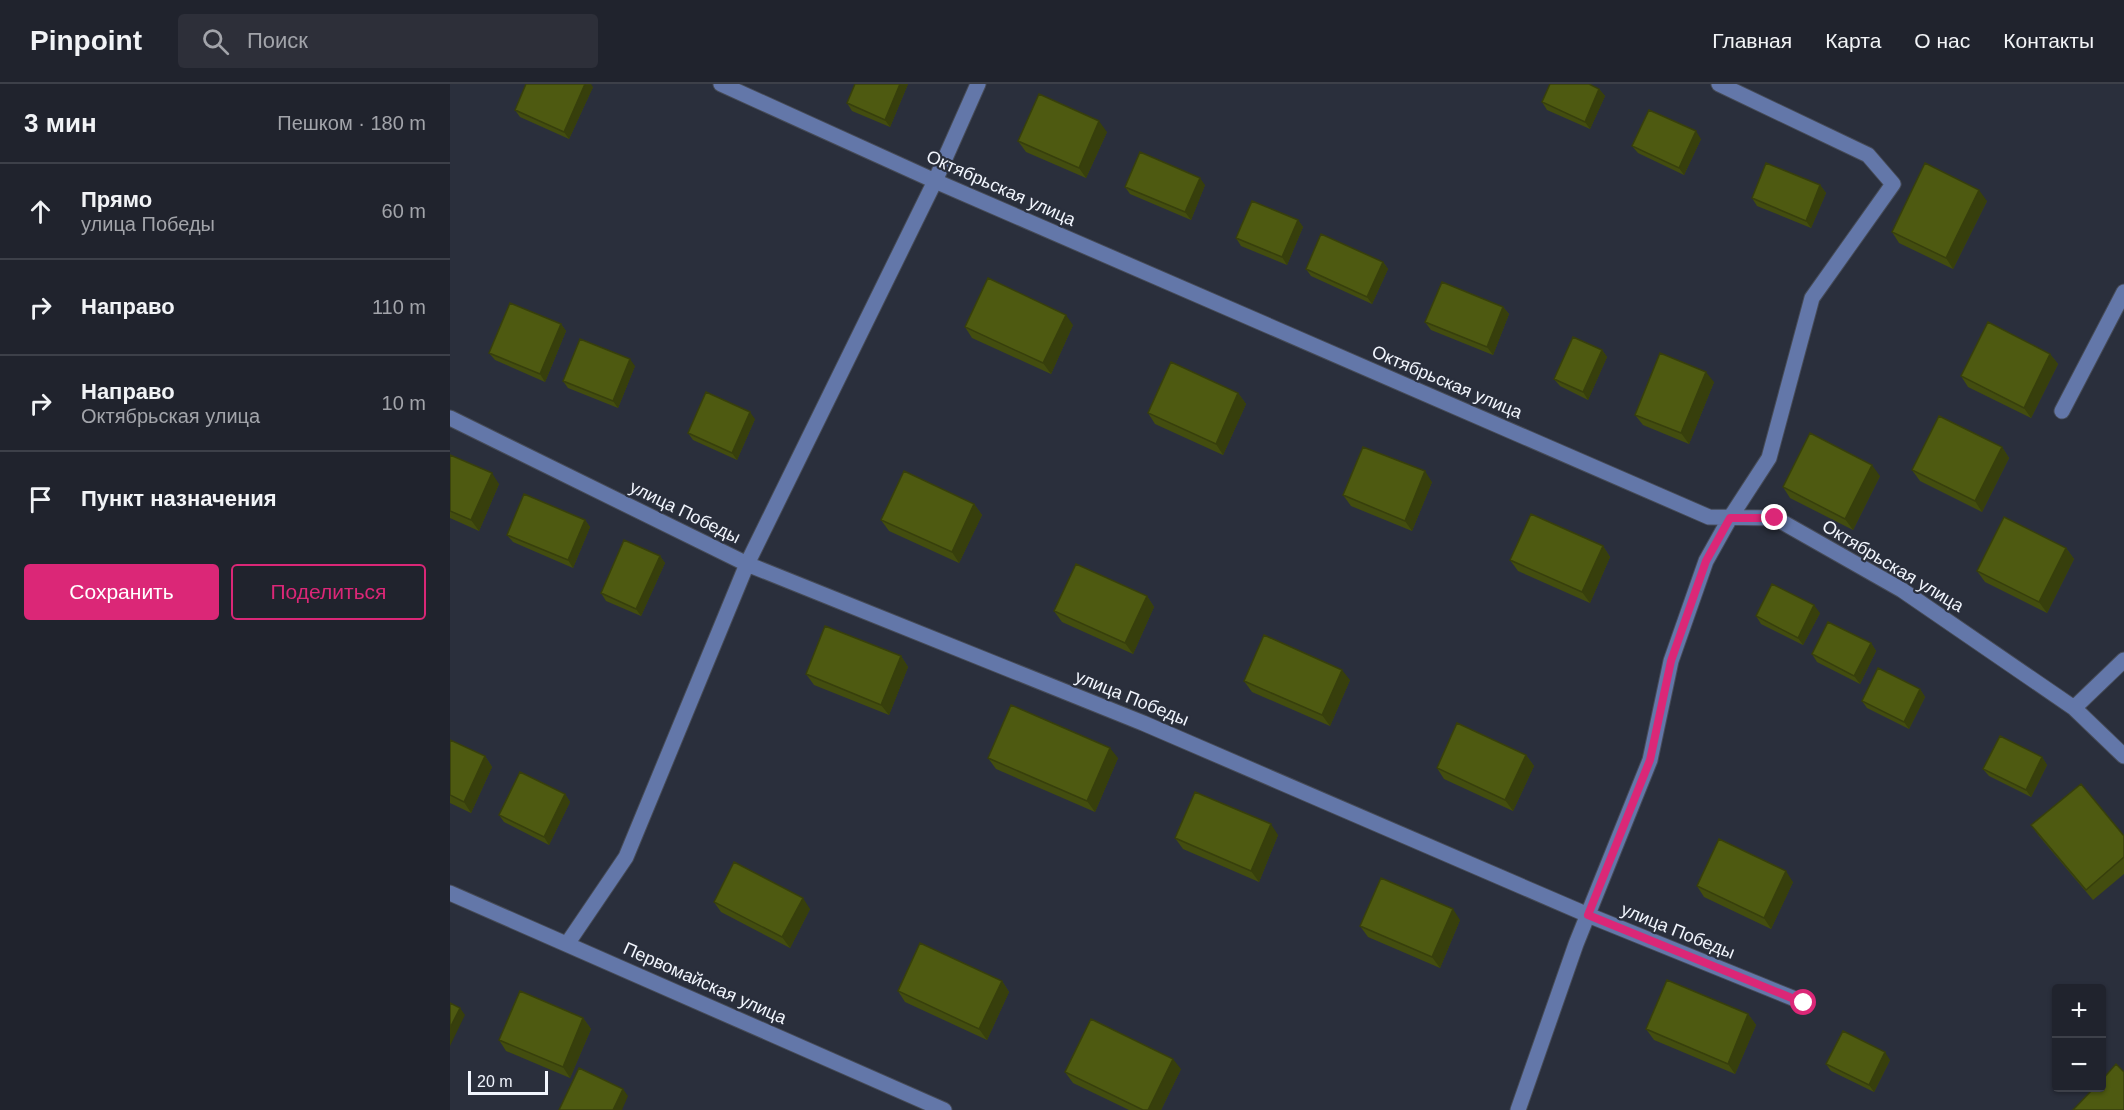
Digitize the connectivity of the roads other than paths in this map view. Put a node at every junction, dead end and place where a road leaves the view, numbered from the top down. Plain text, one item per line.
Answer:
1 (721, 84) edge
2 (978, 84) edge
3 (1719, 84) edge
4 (935, 181) junction
5 (2124, 292) edge
6 (2062, 411) dead end
7 (450, 418) edge
8 (1730, 518) junction
9 (747, 564) junction
10 (2124, 660) edge
11 (2074, 708) junction
12 (2124, 756) edge
13 (450, 893) edge
14 (1588, 915) junction
15 (567, 944) junction
16 (1804, 1003) dead end
17 (944, 1110) edge
18 (1518, 1110) edge

1 - 4 street, Октябрьская улица
2 - 4 street
3 - 8 street
4 - 8 street, Октябрьская улица
4 - 9 street
5 - 6 street
7 - 9 street, улица Победы
8 - 11 street, Октябрьская улица
8 - 14 street
9 - 14 street, улица Победы
9 - 15 street
10 - 11 street
11 - 12 street, Октябрьская улица
13 - 15 street, Первомайская улица
14 - 16 street, улица Победы
14 - 18 street
15 - 17 street, Первомайская улица

